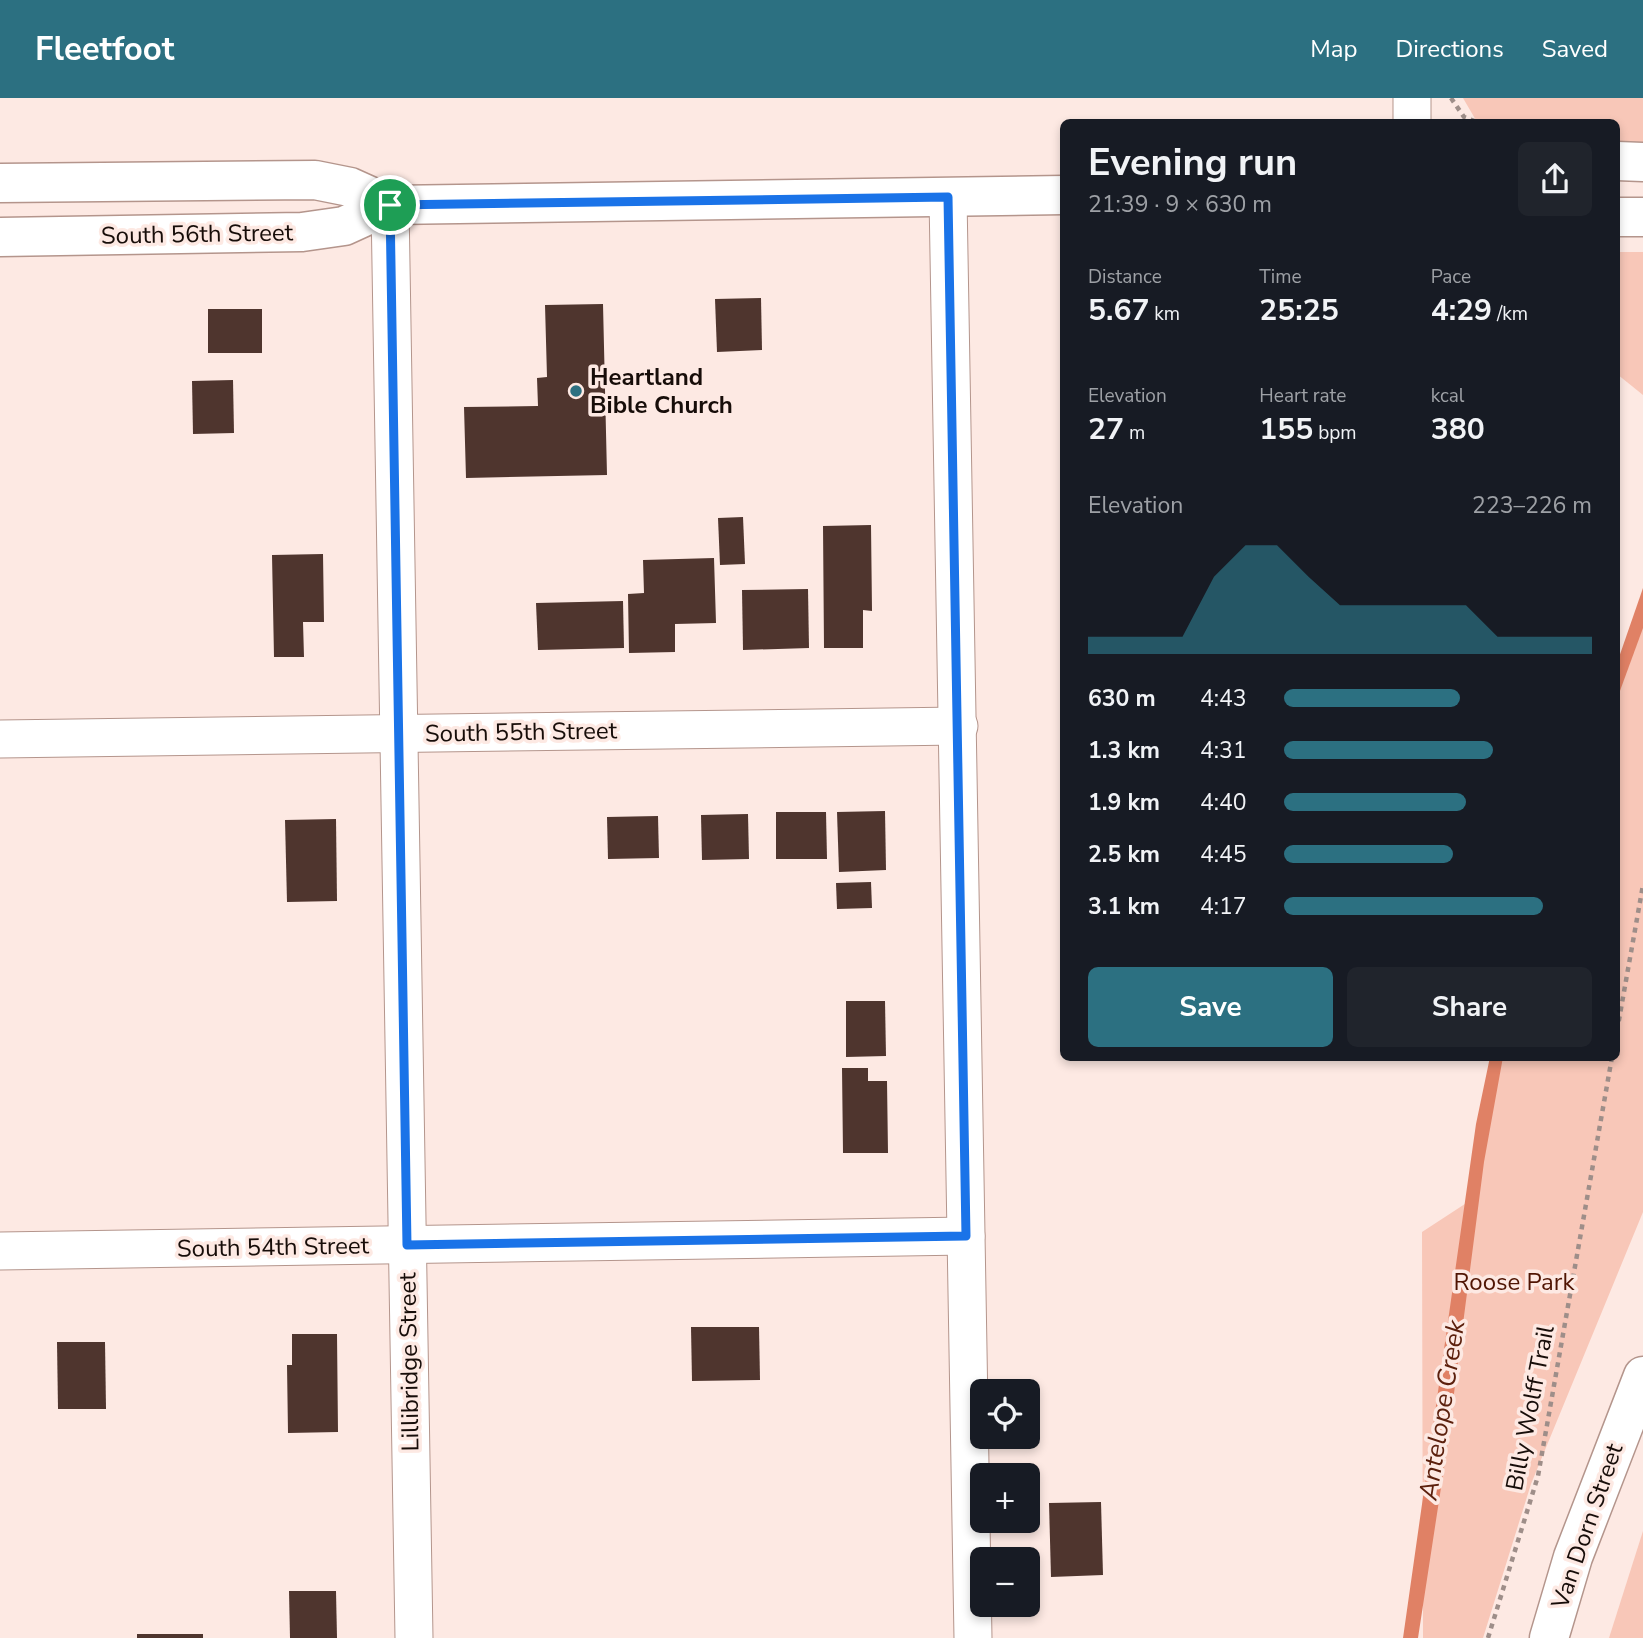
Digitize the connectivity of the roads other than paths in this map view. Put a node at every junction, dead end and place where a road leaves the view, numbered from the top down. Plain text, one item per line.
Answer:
1 (1412, 98) edge
2 (1412, 119) edge
3 (1620, 162) edge
4 (1643, 162) edge
5 (0, 183) edge
6 (1060, 195) edge
7 (948, 197) junction
8 (390, 205) junction
9 (1620, 217) edge
10 (1643, 217) edge
11 (0, 237) edge
12 (959, 726) junction
13 (398, 734) junction
14 (0, 739) edge
15 (966, 1236) junction
16 (407, 1245) junction
17 (0, 1251) edge
18 (1643, 1376) edge
19 (414, 1638) edge
20 (973, 1638) edge
21 (1549, 1638) edge

1 - 2 street
3 - 4 main road
5 - 8 main road, South 56th Street
6 - 7 main road, South 56th Street
7 - 8 main road, South 56th Street
7 - 12 street
8 - 11 main road, South 56th Street
8 - 13 street, Lillibridge Street
9 - 10 main road
12 - 13 street, South 55th Street
12 - 15 street
13 - 14 street, South 55th Street
13 - 16 street, Lillibridge Street
15 - 16 street, South 54th Street
15 - 20 street
16 - 17 street, South 54th Street
16 - 19 street, Lillibridge Street
18 - 21 main road, Van Dorn Street

